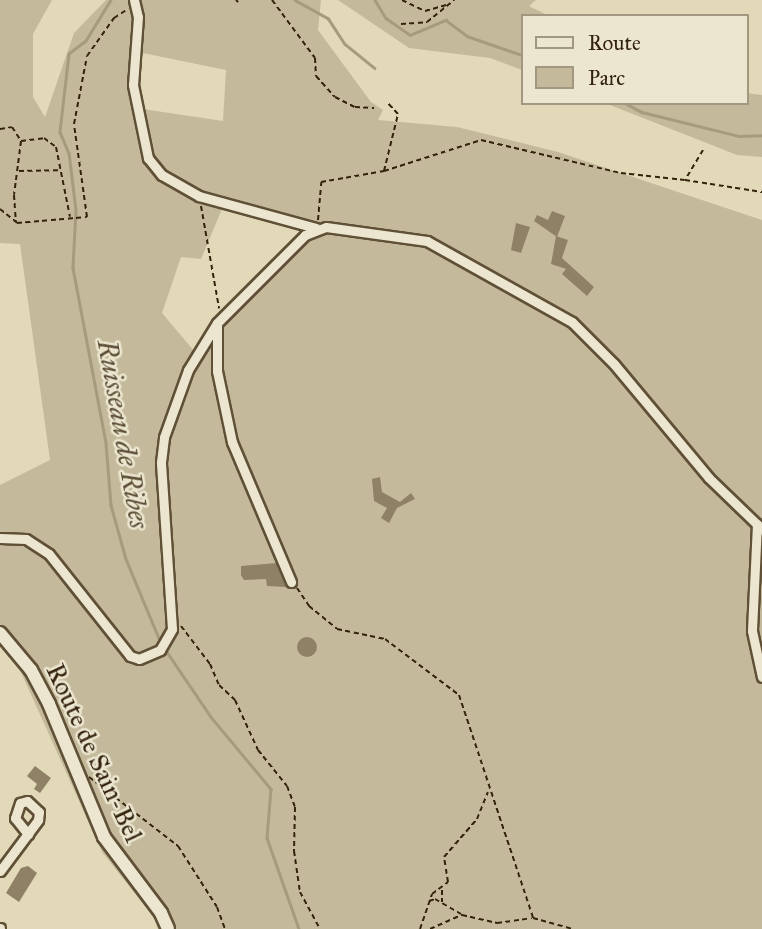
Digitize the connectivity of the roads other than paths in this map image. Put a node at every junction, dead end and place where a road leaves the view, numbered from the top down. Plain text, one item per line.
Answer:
1 (135, 2) edge
2 (316, 228) junction
3 (217, 323) junction
4 (760, 526) edge
5 (0, 538) edge
6 (291, 582) road end
7 (0, 633) edge
8 (762, 677) edge
9 (28, 834) dead end
10 (0, 871) edge
11 (168, 929) edge

1 - 2 street
2 - 3 street
2 - 4 street
3 - 5 street
3 - 6 street
4 - 8 street
7 - 11 main road, Route de Sain-Bel
9 - 10 street

